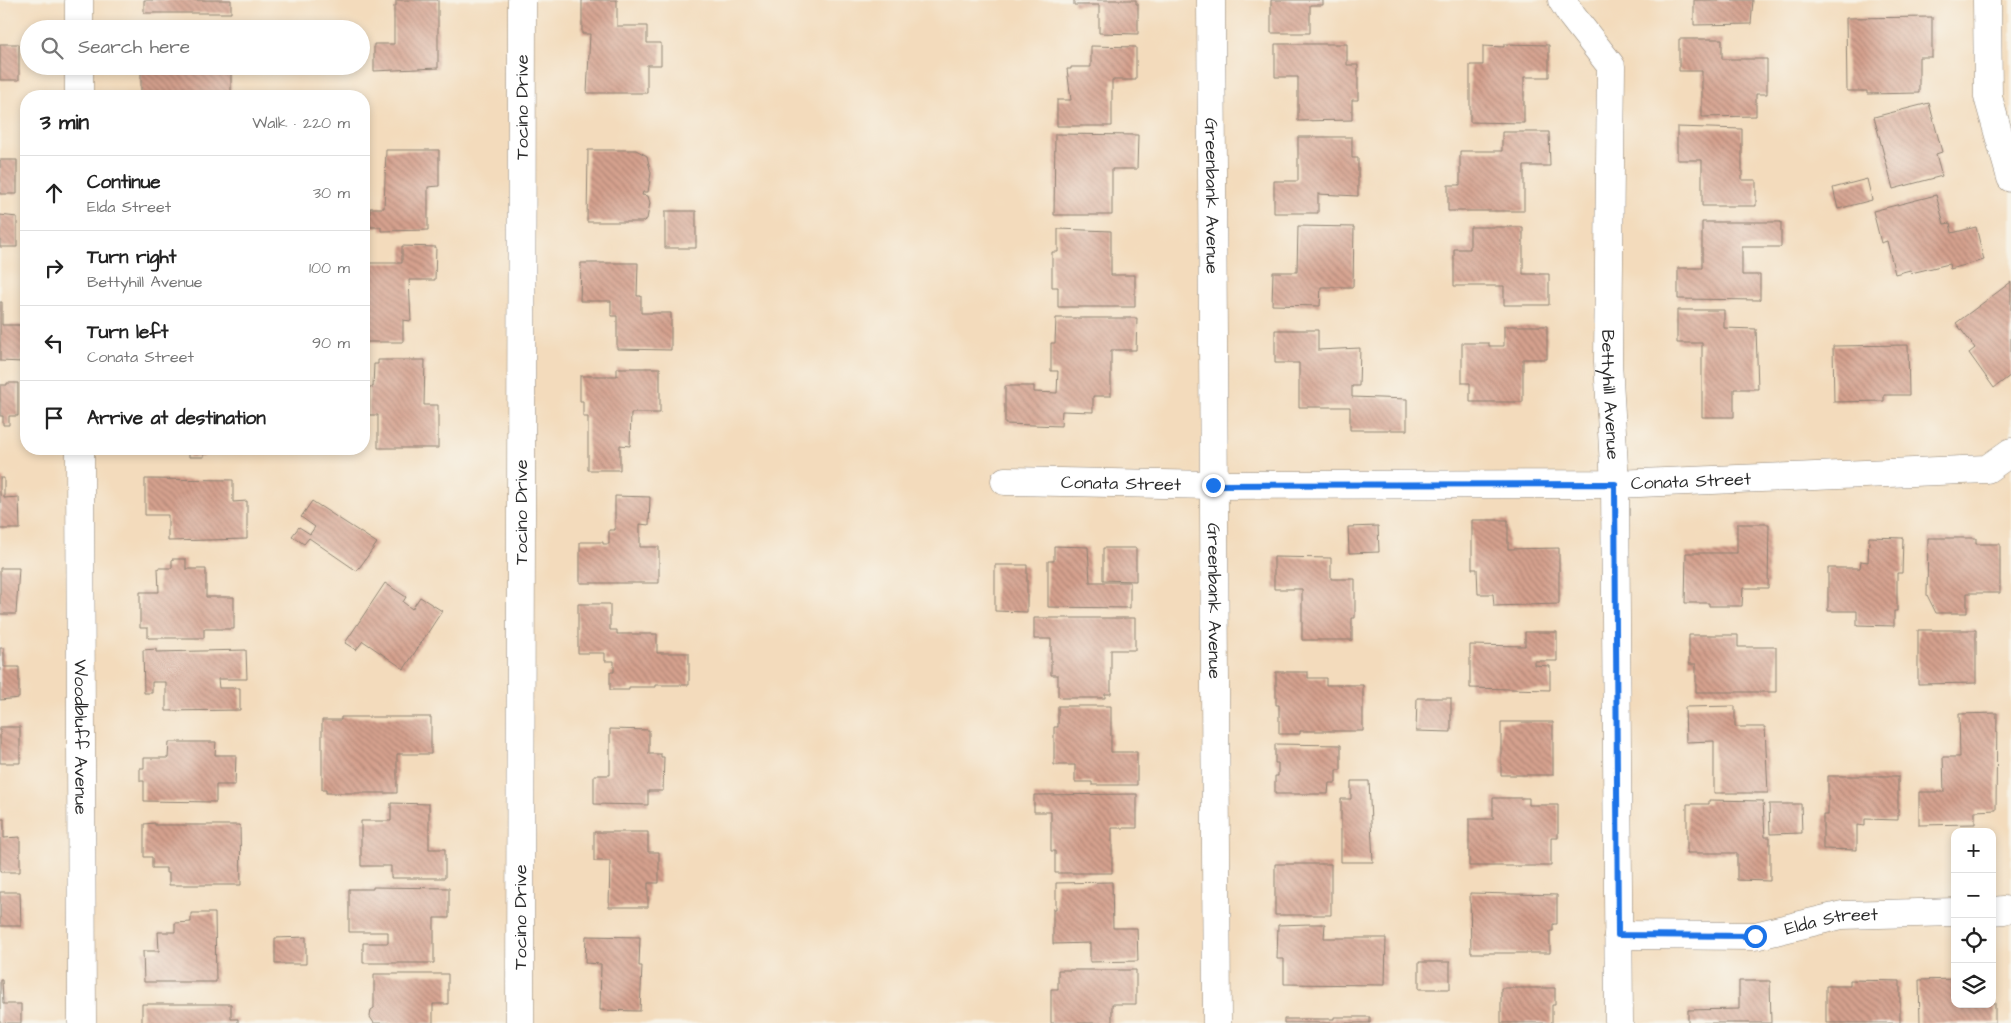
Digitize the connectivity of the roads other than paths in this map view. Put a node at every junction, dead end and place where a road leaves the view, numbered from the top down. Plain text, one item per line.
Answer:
1 (79, 0) edge
2 (522, 0) edge
3 (1211, 0) edge
4 (1562, 0) edge
5 (1987, 0) edge
6 (79, 20) edge
7 (79, 75) edge
8 (79, 90) edge
9 (2011, 178) edge
10 (2011, 452) edge
11 (80, 455) edge
12 (1005, 481) dead end
13 (1615, 484) junction
14 (1213, 485) junction
15 (1951, 912) edge
16 (1618, 935) junction
17 (82, 1023) edge
18 (520, 1023) edge
19 (1217, 1023) edge
20 (1619, 1023) edge

1 - 6 street
2 - 18 street, Tocino Drive
3 - 14 street, Greenbank Avenue
4 - 13 street, Bettyhill Avenue
5 - 9 street
7 - 8 street
10 - 13 street, Conata Street
11 - 17 street, Woodbluff Avenue
12 - 14 street, Conata Street
13 - 14 street, Conata Street
13 - 16 street, Bettyhill Avenue
14 - 19 street, Greenbank Avenue
15 - 16 street, Elda Street
16 - 20 street, Bettyhill Avenue

